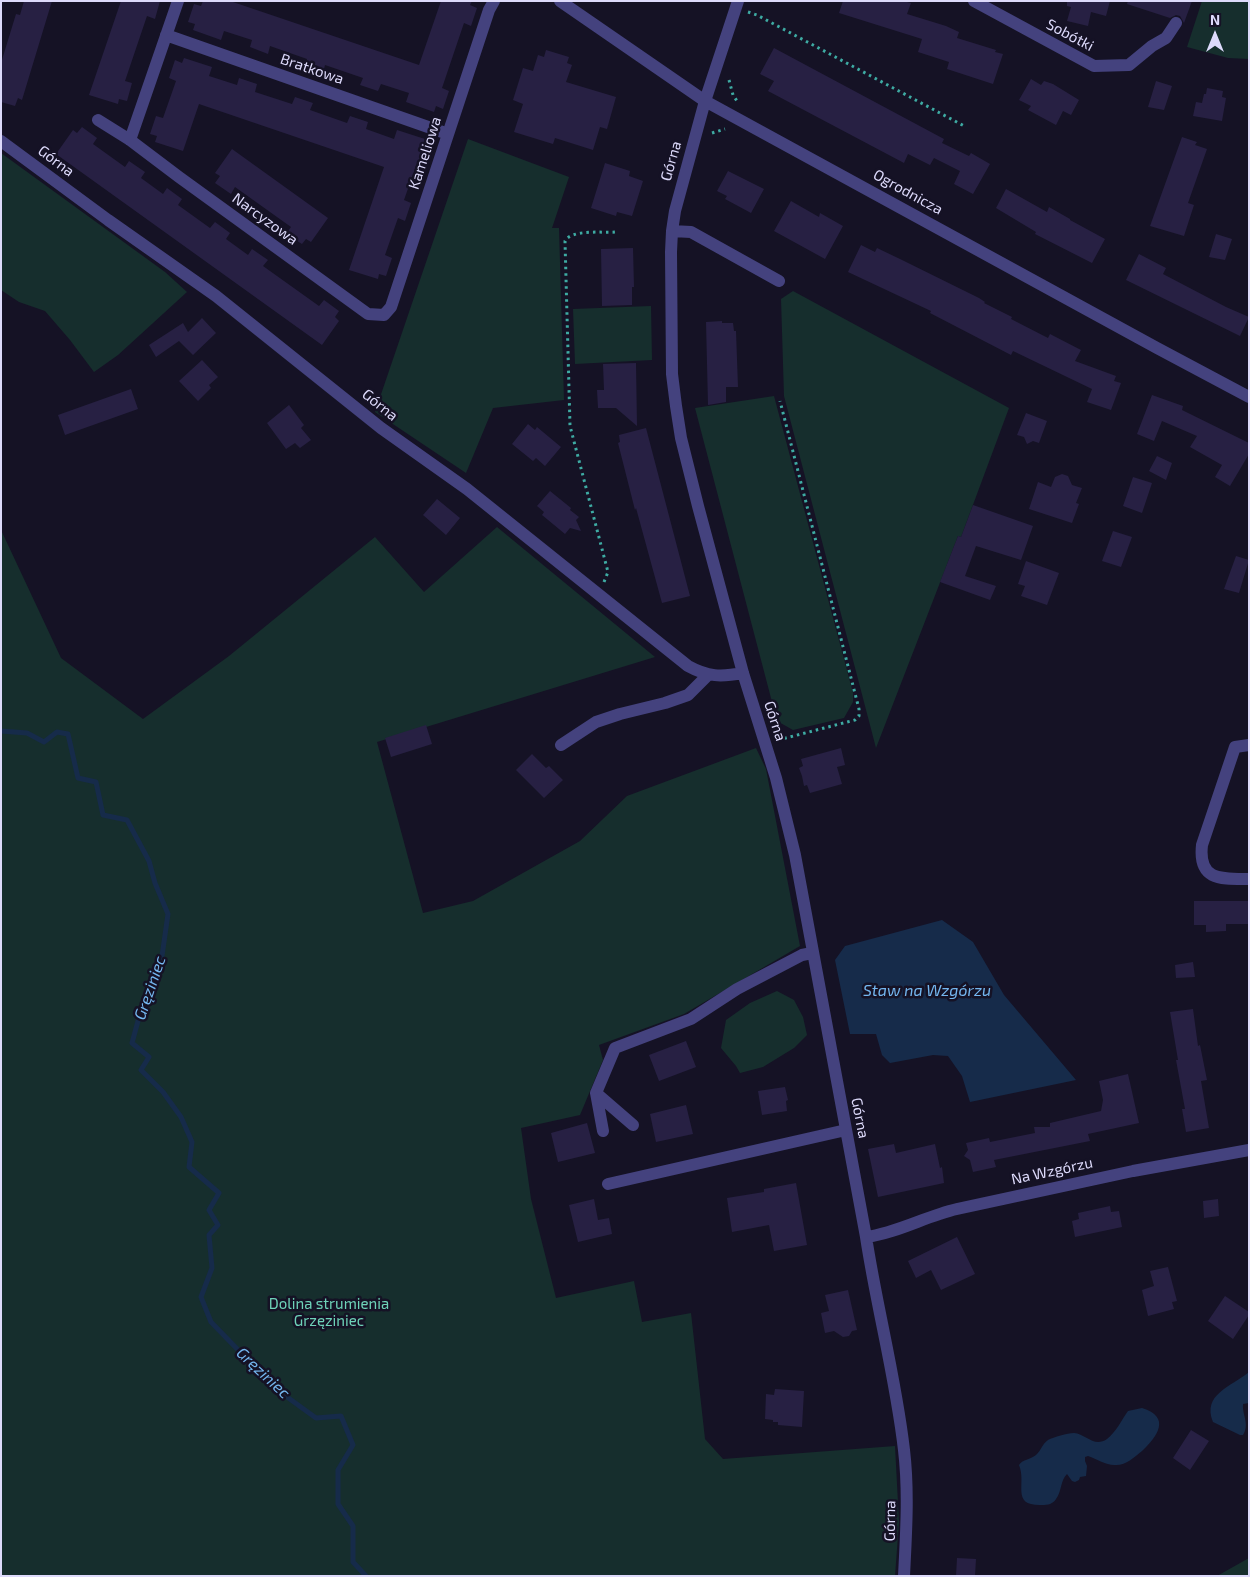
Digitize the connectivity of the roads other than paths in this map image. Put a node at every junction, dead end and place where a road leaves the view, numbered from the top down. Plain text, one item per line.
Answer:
1 (178, 1) edge
2 (494, 1) edge
3 (560, 1) edge
4 (974, 1) edge
5 (737, 5) edge
6 (1176, 23) dead end
7 (166, 35) junction
8 (705, 100) junction
9 (98, 120) dead end
10 (448, 134) junction
11 (130, 140) junction
12 (1, 141) edge
13 (672, 231) junction
14 (779, 281) dead end
15 (384, 315) joint
16 (1249, 397) edge
17 (743, 673) junction
18 (708, 675) junction
19 (561, 745) dead end
20 (1249, 745) edge
21 (1249, 879) edge
22 (812, 952) junction
23 (596, 1093) junction
24 (633, 1125) dead end
25 (846, 1130) junction
26 (603, 1131) dead end
27 (1249, 1150) edge
28 (608, 1184) dead end
29 (866, 1237) junction
30 (904, 1576) edge

1 - 7 street
2 - 10 street, Kameliowa
3 - 8 street, Ogrodnicza
4 - 6 street, Sobótki
5 - 8 street, Górna
7 - 10 street, Bratkowa
7 - 11 street
8 - 13 street, Górna
8 - 16 street, Ogrodnicza
9 - 11 street, Narcyzowa
10 - 15 street, Kameliowa
11 - 15 street, Narcyzowa
12 - 18 street, Górna
13 - 14 street
13 - 17 street, Górna
17 - 18 street, Górna
17 - 22 street, Górna
18 - 19 street
20 - 21 street
22 - 23 street
22 - 25 street, Górna
23 - 24 street
23 - 26 street
25 - 28 street
25 - 29 street, Górna
27 - 29 street, Na Wzgórzu
29 - 30 street, Górna

